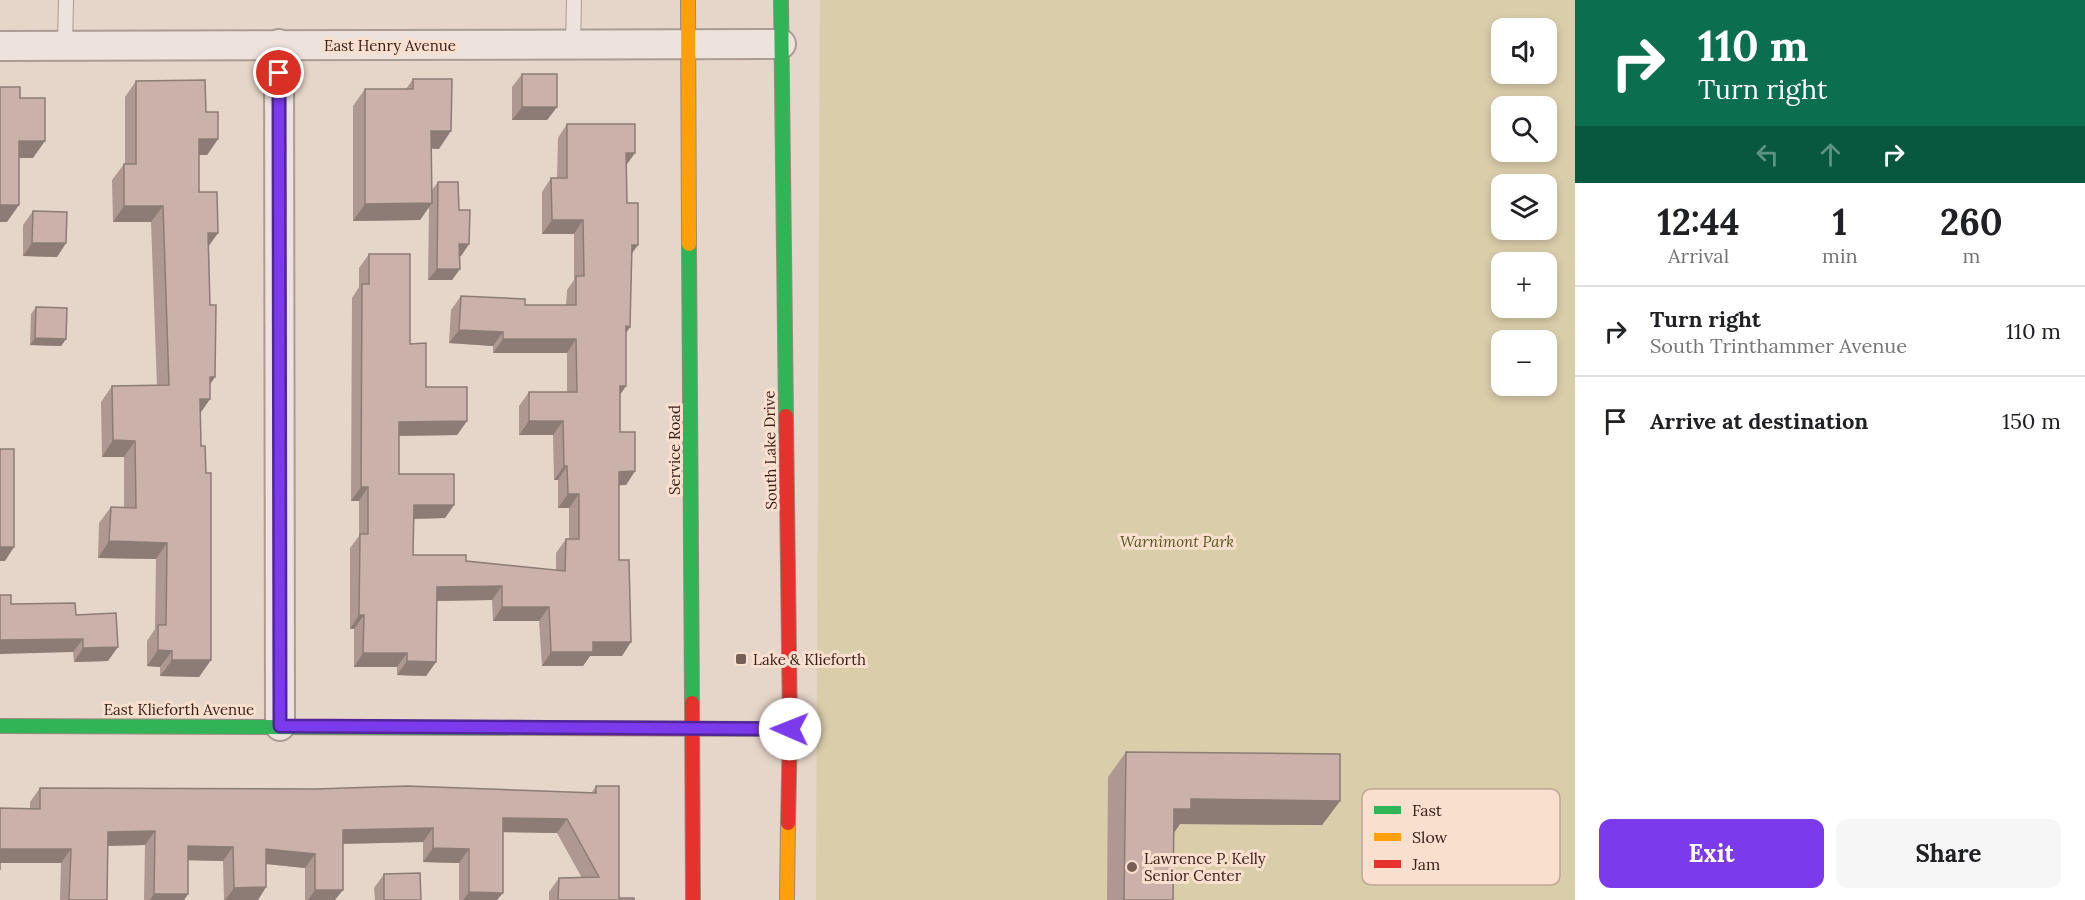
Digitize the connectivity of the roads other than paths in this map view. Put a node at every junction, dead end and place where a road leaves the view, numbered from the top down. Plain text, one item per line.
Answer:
1 (66, 0) edge
2 (574, 0) edge
3 (688, 0) edge
4 (781, 0) edge
5 (279, 44) junction
6 (781, 44) junction
7 (65, 45) junction
8 (0, 46) edge
9 (573, 46) junction
10 (687, 46) junction
11 (0, 726) edge
12 (280, 726) junction
13 (693, 728) junction
14 (790, 729) junction
15 (693, 900) edge
16 (787, 900) edge

1 - 7 lane
2 - 9 lane
3 - 10 street, Service Road
4 - 6 street, South Lake Drive
5 - 7 street, East Henry Avenue
5 - 9 street, East Henry Avenue
5 - 12 street
6 - 10 street, East Henry Avenue
6 - 14 street, South Lake Drive
7 - 8 street, East Henry Avenue
9 - 10 street, East Henry Avenue
10 - 13 street, Service Road
11 - 12 street, East Klieforth Avenue
12 - 13 street, East Klieforth Avenue
13 - 14 street, East Klieforth Avenue
13 - 15 street, Service Road
14 - 16 street, South Lake Drive

